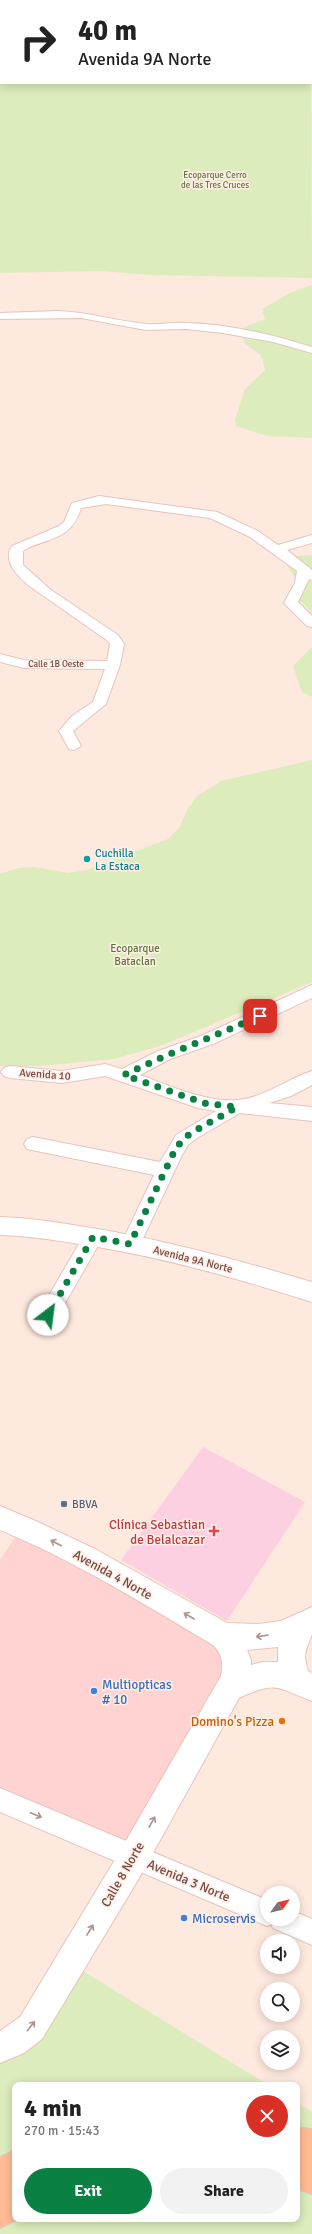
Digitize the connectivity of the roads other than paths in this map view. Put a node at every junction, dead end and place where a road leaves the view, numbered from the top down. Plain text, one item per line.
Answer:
1 (0, 316) edge
2 (312, 350) edge
3 (312, 539) edge
4 (277, 549) junction
5 (307, 569) edge
6 (312, 623) edge
7 (0, 658) edge
8 (113, 665) junction
9 (74, 746) dead end
10 (312, 991) edge
11 (10, 1072) dead end
12 (124, 1075) junction
13 (312, 1077) edge
14 (237, 1107) junction
15 (312, 1114) edge
16 (33, 1144) dead end
17 (165, 1170) junction
18 (0, 1226) edge
19 (93, 1237) junction
20 (130, 1244) junction
21 (312, 1292) edge
22 (48, 1315) dead end
23 (0, 1518) edge
24 (306, 1624) edge
25 (223, 1636) junction
26 (304, 1683) edge
27 (231, 1688) junction
28 (0, 1800) edge
29 (133, 1856) junction
30 (260, 1910) edge
31 (298, 1926) edge
32 (312, 1932) edge
33 (0, 2047) edge
34 (300, 2144) edge
35 (312, 2146) edge
36 (12, 2169) edge
37 (0, 2175) edge
38 (300, 2175) edge
39 (312, 2177) edge
40 (12, 2204) edge
41 (0, 2211) edge

1 - 2 street
3 - 4 street
4 - 5 street
4 - 8 street
5 - 6 street
7 - 8 street, Calle 1B Oeste
8 - 9 street
10 - 12 street
11 - 12 street, Avenida 10
12 - 14 street, Avenida 10
13 - 14 street
14 - 15 street, Avenida 10
14 - 17 street
16 - 17 street
17 - 20 street
18 - 19 main road, Avenida 9A Norte
19 - 20 main road, Avenida 9A Norte
19 - 22 street
20 - 21 main road, Avenida 9A Norte
25 -> 23 main road, Avenida 4 Norte
24 -> 25 main road
24 - 26 main road
25 - 27 main road, Calle 8 Norte
26 - 27 main road
29 -> 27 main road, Calle 8 Norte
28 -> 29 street, Avenida 3 Norte
29 - 30 street, Avenida 3 Norte
33 -> 29 main road, Calle 8 Norte
31 - 32 street
34 - 35 main road
36 - 37 main road
38 - 39 main road
40 - 41 main road

